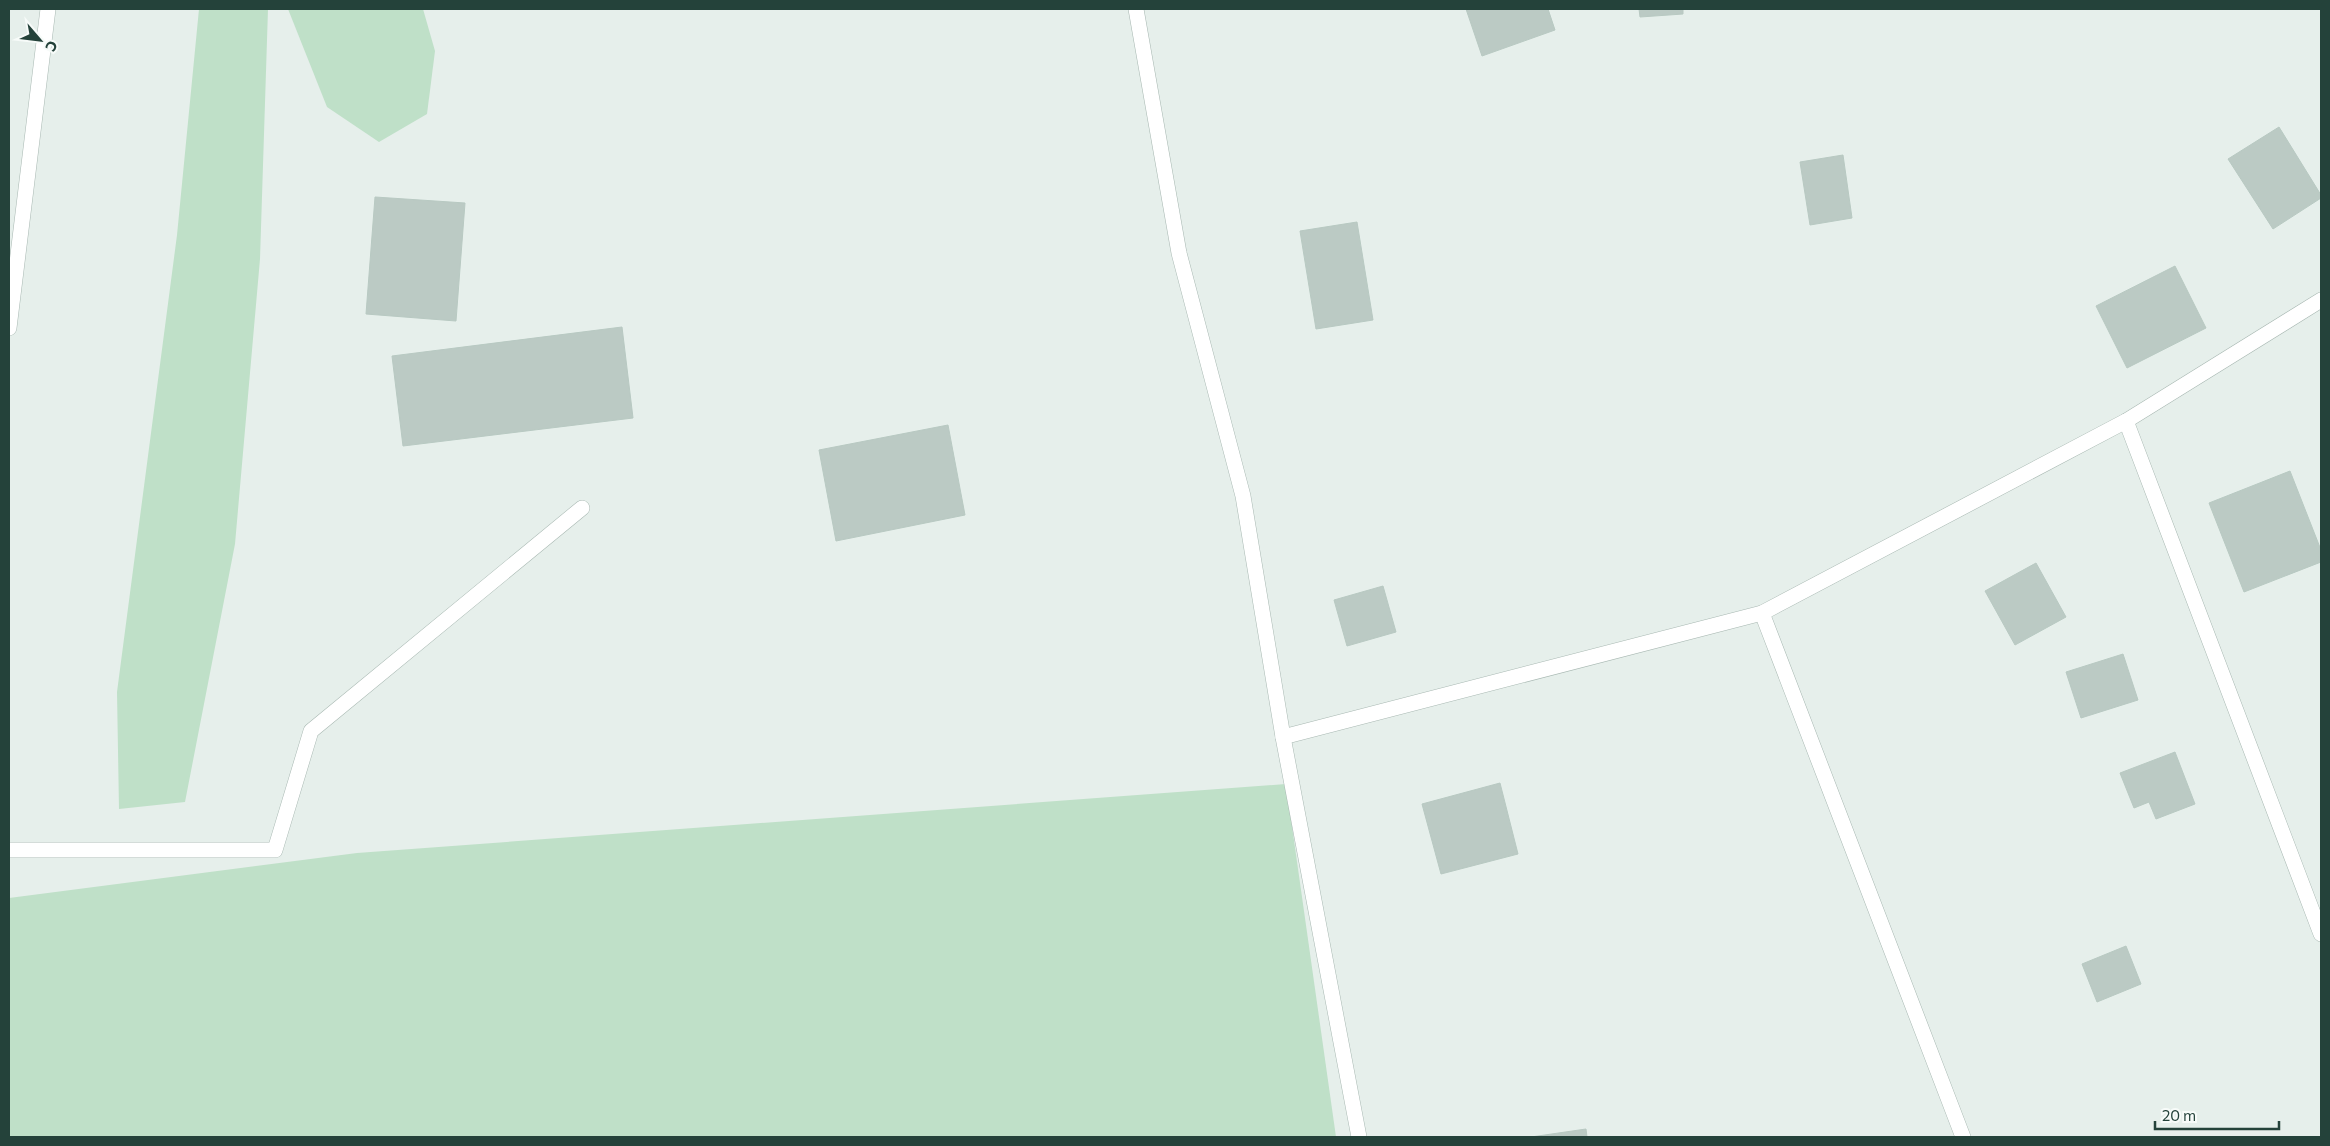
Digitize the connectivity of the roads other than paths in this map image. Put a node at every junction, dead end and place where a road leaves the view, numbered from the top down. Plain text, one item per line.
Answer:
1 (48, 9) edge
2 (1136, 9) edge
3 (2321, 300) edge
4 (9, 328) edge
5 (2126, 421) junction
6 (582, 508) dead end
7 (1762, 613) junction
8 (1283, 737) junction
9 (9, 850) edge
10 (2321, 934) edge
11 (1359, 1137) edge
12 (1963, 1137) edge

1 - 4 street
2 - 8 street
3 - 5 street
5 - 7 street
5 - 10 street
6 - 9 street
7 - 8 street
7 - 12 street
8 - 11 street

